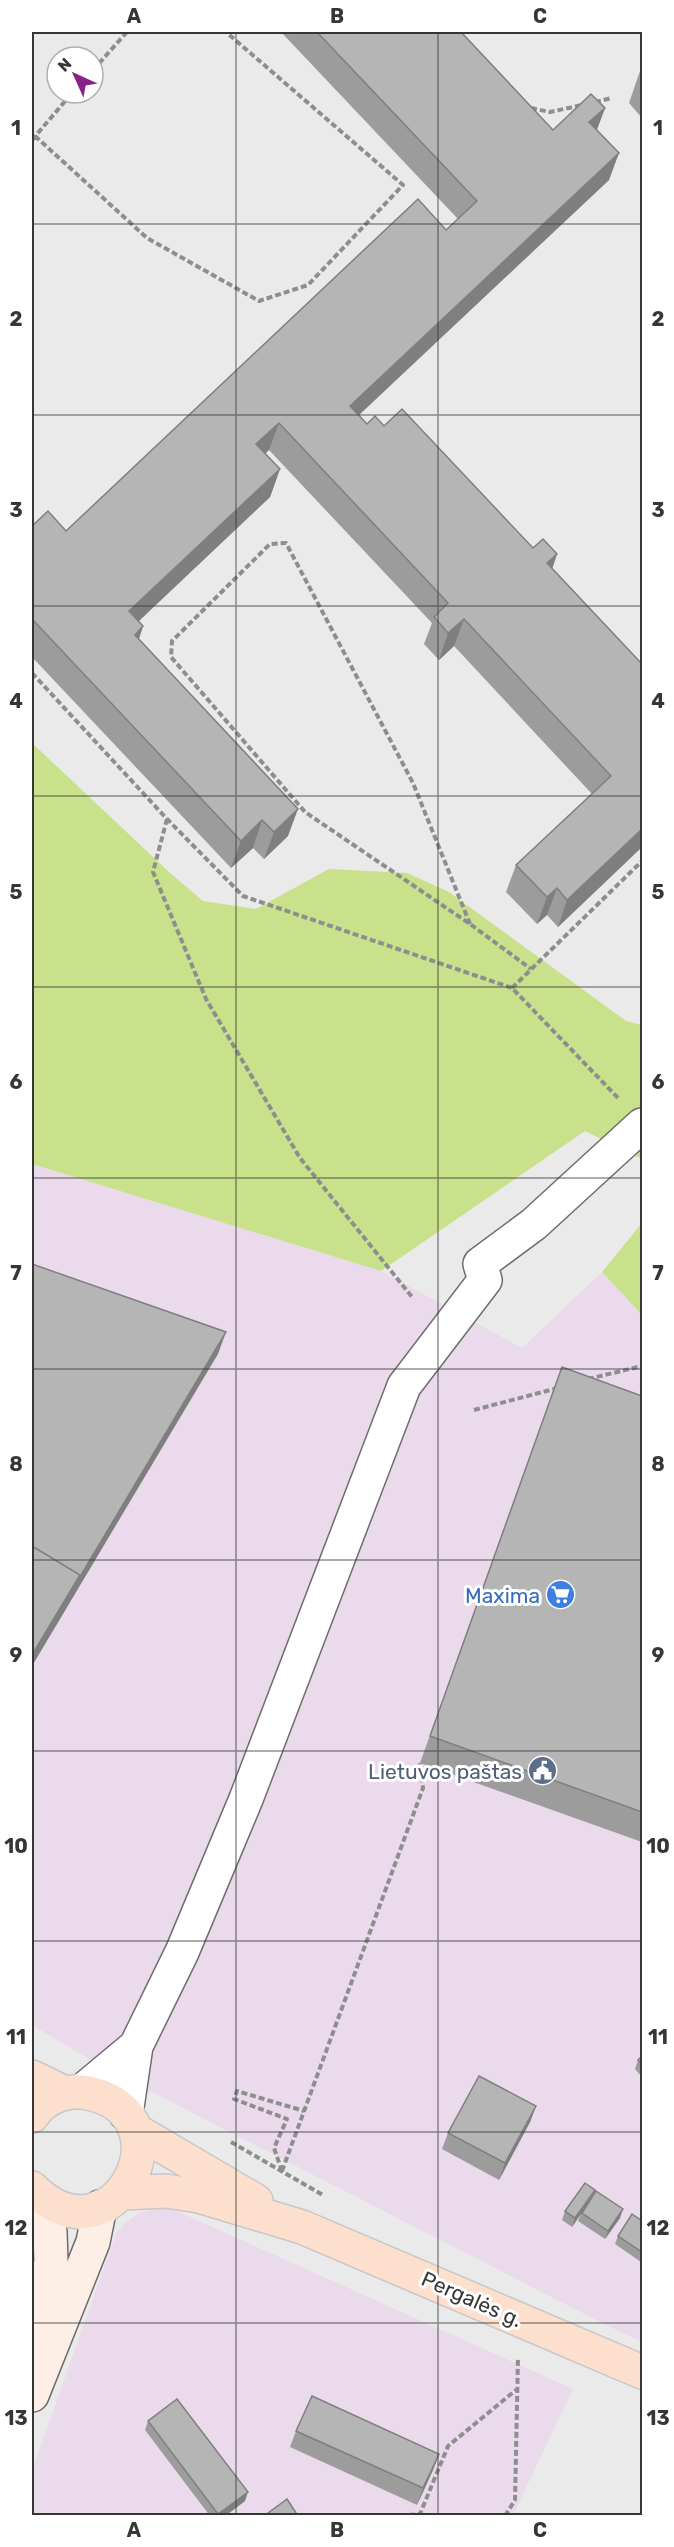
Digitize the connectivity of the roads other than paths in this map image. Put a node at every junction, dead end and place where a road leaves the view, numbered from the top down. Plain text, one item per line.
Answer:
1 (634, 1116) edge
2 (136, 2046) junction
3 (32, 2078) edge
4 (74, 2092) junction
5 (32, 2116) edge
6 (130, 2122) junction
7 (37, 2193) edge
8 (111, 2200) junction
9 (302, 2227) junction
10 (32, 2351) edge
11 (642, 2372) edge
12 (32, 2395) edge

1 - 2 street
2 - 4 street
2 - 6 street
3 - 4 main road
4 - 5 main road
4 - 6 main road, Pergalės g.
6 - 8 main road
6 - 9 main road, Pergalės g.
7 - 8 main road, Pergalės g.
7 - 10 street
8 - 9 main road, Pergalės g.
8 - 12 street
9 - 11 main road, Pergalės g.

